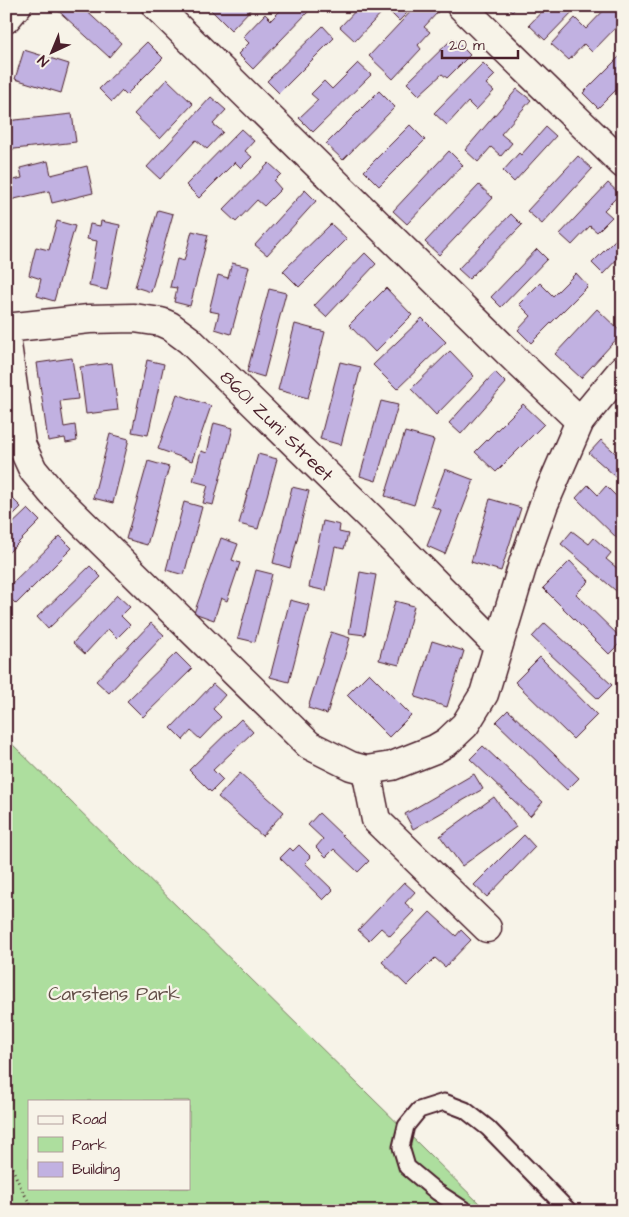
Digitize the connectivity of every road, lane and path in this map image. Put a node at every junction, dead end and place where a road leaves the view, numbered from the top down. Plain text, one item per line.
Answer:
1 (17, 6) edge
2 (156, 6) edge
3 (461, 6) edge
4 (6, 19) edge
5 (623, 164) edge
6 (6, 328) edge
7 (6, 337) edge
8 (623, 369) edge
9 (580, 421) junction
10 (498, 646) junction
11 (366, 770) junction
12 (487, 928) dead end
13 (6, 1154) edge
14 (34, 1211) edge
15 (466, 1211) edge
16 (569, 1211) edge

1 - 4 street
2 - 9 street
3 - 5 street
6 - 10 street, 8601 Zuni Street
7 - 11 street
8 - 9 street
9 - 10 street
10 - 11 street
11 - 12 street
13 - 14 path
15 - 16 lane

